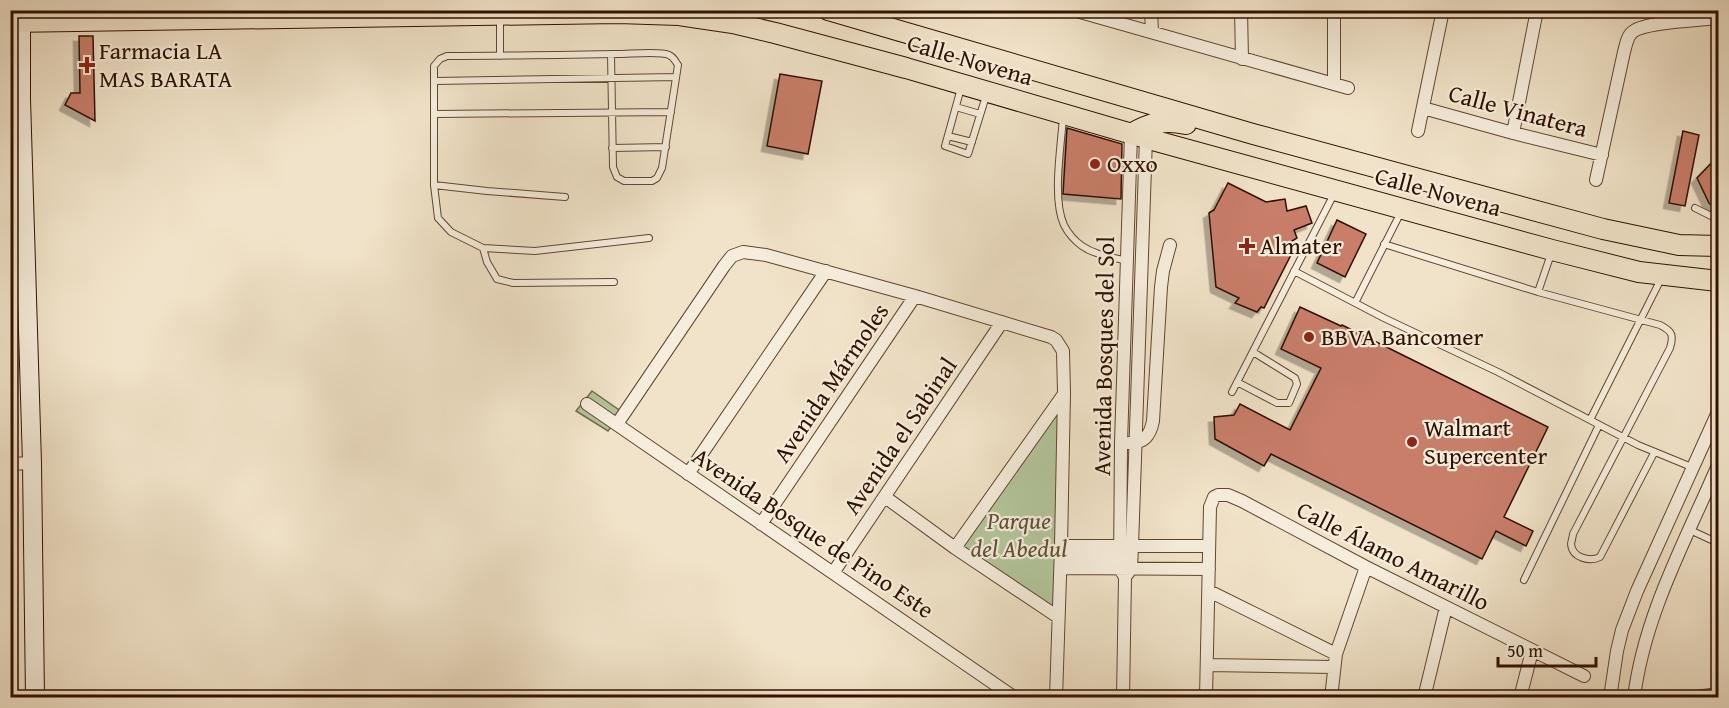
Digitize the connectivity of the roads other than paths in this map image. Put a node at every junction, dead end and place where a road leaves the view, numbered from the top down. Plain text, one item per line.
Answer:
1 (828, 10) edge
2 (1073, 10) edge
3 (1151, 10) edge
4 (1241, 10) edge
5 (1334, 10) edge
6 (1443, 10) edge
7 (1537, 10) edge
8 (500, 15) junction
9 (18, 18) edge
10 (1719, 18) edge
11 (1152, 32) junction
12 (611, 54) junction
13 (500, 56) junction
14 (1242, 59) junction
15 (676, 77) junction
16 (612, 78) junction
17 (434, 81) junction
18 (1334, 84) junction
19 (962, 85) junction
20 (1348, 88) dead end
21 (987, 92) junction
22 (956, 107) junction
23 (1423, 108) junction
24 (671, 112) junction
25 (612, 113) junction
26 (434, 114) junction
27 (980, 114) junction
28 (1064, 114) junction
29 (1418, 131) dead end
30 (1513, 133) junction
31 (1253, 135) junction
32 (948, 136) junction
33 (1138, 136) junction
34 (972, 142) junction
35 (666, 147) junction
36 (612, 148) junction
37 (1602, 156) junction
38 (1596, 180) dead end
39 (435, 184) junction
40 (1336, 190) junction
41 (565, 197) dead end
42 (1695, 208) dead end
43 (1402, 209) junction
44 (1719, 214) edge
45 (650, 238) dead end
46 (1384, 244) junction
47 (1170, 245) dead end
48 (1719, 246) edge
49 (483, 248) junction
50 (1552, 250) junction
51 (1127, 261) junction
52 (826, 271) junction
53 (1294, 272) junction
54 (1663, 276) junction
55 (614, 282) dead end
56 (1716, 283) edge
57 (1538, 292) junction
58 (915, 296) junction
59 (1354, 303) junction
60 (1641, 320) junction
61 (1002, 322) junction
62 (1252, 352) junction
63 (1237, 382) junction
64 (1232, 392) dead end
65 (1064, 393) junction
66 (587, 404) dead end
67 (1719, 412) edge
68 (1590, 420) junction
69 (617, 424) junction
70 (1599, 425) junction
71 (1625, 438) junction
72 (1121, 443) junction
73 (1135, 443) junction
74 (1654, 453) junction
75 (32, 463) junction
76 (10, 464) edge
77 (1719, 465) edge
78 (1694, 468) junction
79 (688, 474) junction
80 (885, 497) junction
81 (761, 524) junction
82 (1690, 530) junction
83 (1718, 543) edge
84 (1209, 546) junction
85 (955, 548) junction
86 (1061, 557) junction
87 (1125, 561) junction
88 (1366, 567) junction
89 (1209, 569) junction
90 (833, 573) junction
91 (1524, 580) dead end
92 (1209, 591) junction
93 (1446, 608) junction
94 (1058, 618) junction
95 (1532, 651) junction
96 (1336, 654) junction
97 (1207, 665) junction
98 (1334, 667) junction
99 (1584, 676) dead end
100 (1719, 691) edge
101 (35, 698) edge
102 (1015, 698) edge
103 (1056, 698) edge
104 (1123, 698) edge
105 (1206, 698) edge
106 (1330, 698) edge
107 (1424, 698) edge
108 (1520, 698) edge
109 (1610, 698) edge
110 (1634, 698) edge
111 (1665, 698) edge

1 - 31 main road, Calle Novena
2 - 11 street
3 - 11 street
4 - 14 street
5 - 18 street
6 - 23 street
7 - 30 street
8 - 9 main road, Calle Novena
8 - 13 lane
8 - 19 main road, Calle Novena
9 - 75 street
10 - 37 street
11 - 14 street
12 - 13 lane
12 - 15 lane
12 - 16 lane
13 - 17 lane
14 - 18 street
15 - 16 lane
15 - 24 lane
16 - 17 lane
16 - 25 lane
17 - 26 lane
18 - 20 street
19 - 21 main road, Calle Novena
19 - 22 lane
21 - 27 lane
21 - 28 main road, Calle Novena
22 - 27 lane
22 - 32 lane
23 - 29 street
23 - 30 street, Calle Vinatera
24 - 25 lane
24 - 35 lane
25 - 26 lane
25 - 36 lane
26 - 39 lane
27 - 34 lane
28 - 33 main road, Calle Novena
28 - 51 lane
30 - 37 street, Calle Vinatera
31 - 33 main road
31 - 48 main road, Calle Novena
32 - 34 lane
32 - 34 lane
33 - 40 main road, Calle Novena
33 - 51 street, Avenida Bosques del Sol
33 - 73 street, Avenida Bosques del Sol
35 - 36 lane
35 - 36 lane
37 - 38 street
39 - 41 lane
39 - 49 lane
40 - 43 main road, Calle Novena
40 - 53 lane
42 - 44 lane
43 - 46 lane
43 - 50 main road, Calle Novena
45 - 49 lane
46 - 57 lane
46 - 59 lane
47 - 73 street
49 - 55 lane
50 - 54 main road, Calle Novena
50 - 57 lane
51 - 72 street, Avenida Bosques del Sol
52 - 58 street
52 - 69 street
52 - 79 street
53 - 59 lane
53 - 62 lane
54 - 56 main road, Calle Novena
54 - 60 lane
57 - 60 lane
58 - 61 street
58 - 81 street, Avenida Mármoles
59 - 68 lane
60 - 68 lane
60 - 71 lane
61 - 65 street
61 - 80 street, Avenida el Sabinal
62 - 63 lane
62 - 63 lane
63 - 64 lane
65 - 85 street
65 - 86 street
66 - 69 street, Avenida Bosque de Pino Este
67 - 78 street
68 - 70 lane
69 - 79 street, Avenida Bosque de Pino Este
70 - 71 lane
70 - 91 lane
71 - 74 lane
71 - 74 lane
72 - 73 street
72 - 87 street, Avenida Bosques del Sol
73 - 87 street, Avenida Bosques del Sol
74 - 78 lane
75 - 76 street
75 - 101 street
77 - 82 street
78 - 109 street
79 - 81 street, Avenida Bosque de Pino Este
80 - 85 street
80 - 90 street, Avenida el Sabinal
81 - 90 street, Avenida Bosque de Pino Este
82 - 83 lane
82 - 110 street
84 - 87 street
84 - 88 street, Calle Álamo Amarillo
84 - 89 street
85 - 94 street
86 - 87 street
86 - 87 street
86 - 94 street
87 - 89 street
87 - 104 street, Avenida Bosques del Sol
88 - 93 street, Calle Álamo Amarillo
88 - 96 street
89 - 92 street
90 - 102 street, Avenida Bosque de Pino Este
92 - 96 street
92 - 97 street
93 - 95 street, Calle Álamo Amarillo
93 - 107 street
94 - 103 street
95 - 99 street, Calle Álamo Amarillo
95 - 108 street
96 - 98 street
97 - 98 street
97 - 105 street
98 - 106 street
100 - 111 lane

